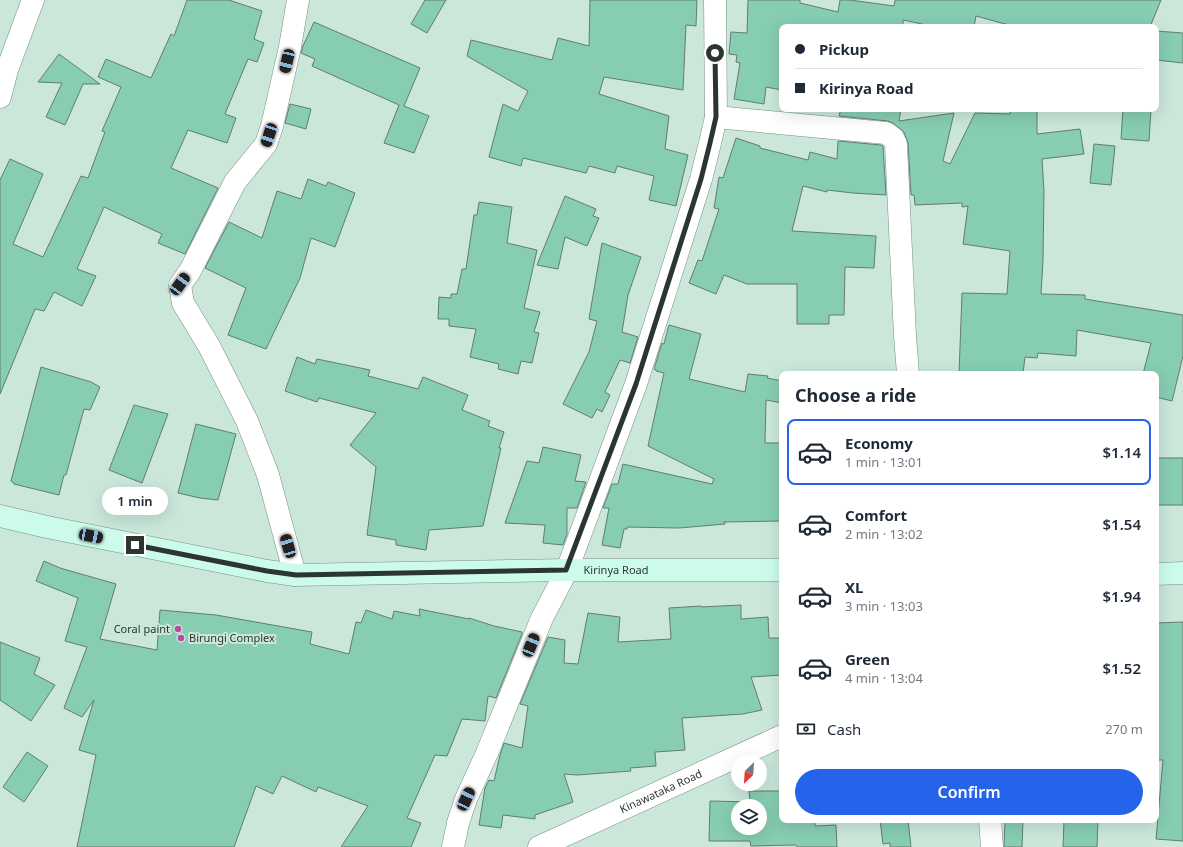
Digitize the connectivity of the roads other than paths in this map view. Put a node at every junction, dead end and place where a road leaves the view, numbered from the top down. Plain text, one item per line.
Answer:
1 (33, 0) edge
2 (298, 0) edge
3 (715, 0) edge
4 (4, 66) edge
5 (0, 97) edge
6 (716, 117) junction
7 (908, 371) edge
8 (0, 516) edge
9 (566, 570) junction
10 (779, 570) edge
11 (1183, 573) edge
12 (1159, 574) edge
13 (296, 575) junction
14 (779, 737) edge
15 (990, 823) edge
16 (454, 847) edge
17 (539, 847) edge
18 (992, 847) edge

1 - 4 street
2 - 13 street
3 - 6 street
4 - 5 street
6 - 7 street
6 - 9 street
8 - 13 main road, Kirinya Road
9 - 10 main road, Kirinya Road
9 - 13 main road, Kirinya Road
9 - 16 street
11 - 12 main road
14 - 17 street, Kinawataka Road
15 - 18 street

